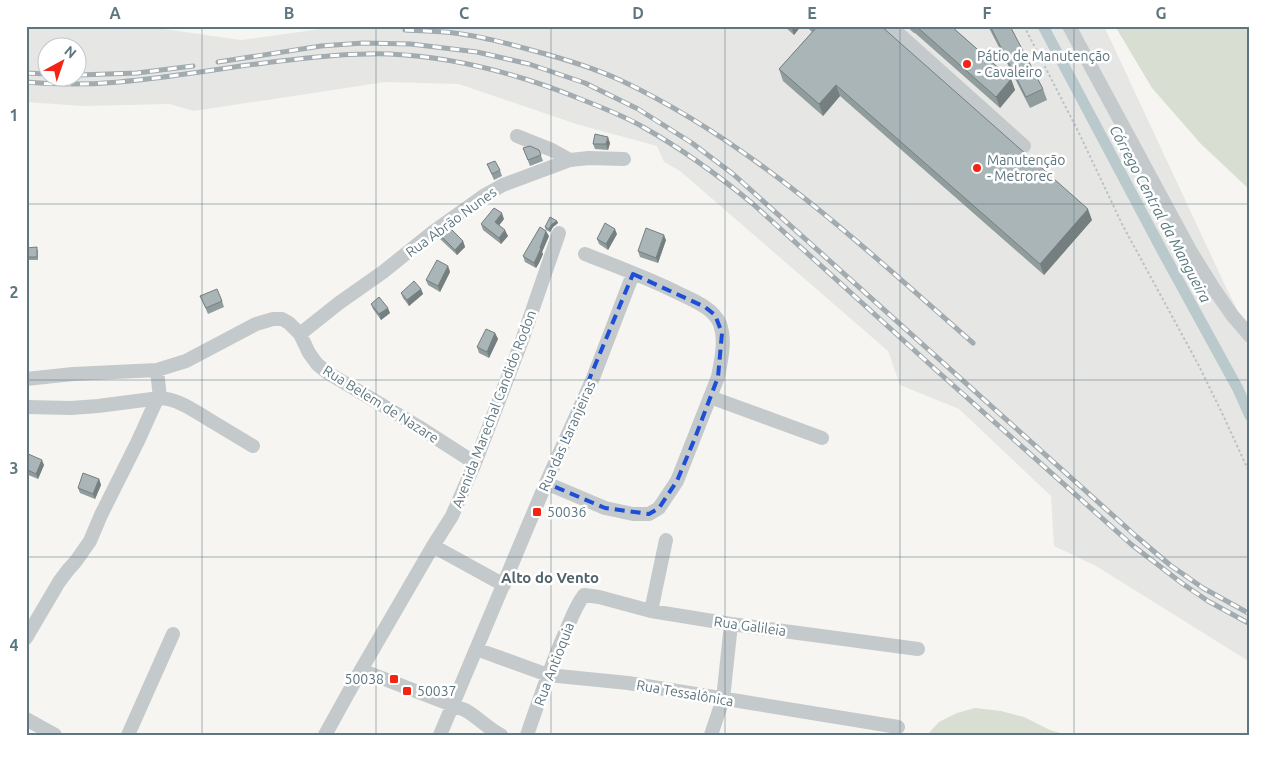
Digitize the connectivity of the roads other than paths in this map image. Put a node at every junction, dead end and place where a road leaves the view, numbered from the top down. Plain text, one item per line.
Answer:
1 (890, 26) edge
2 (1072, 30) edge
3 (517, 136) dead end
4 (1024, 146) dead end
5 (624, 159) dead end
6 (570, 160) junction
7 (559, 233) dead end
8 (585, 254) dead end
9 (633, 274) junction
10 (300, 334) junction
11 (1250, 336) edge
12 (158, 370) junction
13 (26, 378) edge
14 (710, 397) junction
15 (159, 398) junction
16 (26, 407) edge
17 (822, 438) dead end
18 (252, 446) dead end
19 (475, 463) junction
20 (546, 483) junction
21 (666, 540) dead end
22 (433, 546) junction
23 (504, 585) junction
24 (584, 595) joint
25 (652, 611) junction
26 (732, 624) junction
27 (173, 634) dead end
28 (26, 638) edge
29 (476, 649) junction
30 (918, 649) dead end
31 (361, 670) junction
32 (548, 675) junction
33 (723, 699) junction
34 (452, 706) junction
35 (26, 719) edge
36 (898, 727) dead end
37 (55, 735) edge
38 (128, 735) edge
39 (325, 735) edge
40 (440, 735) edge
41 (501, 735) edge
42 (527, 735) edge
43 (711, 735) edge

1 - 4 street
2 - 11 street
3 - 6 street
5 - 6 street, Rua Abrão Nunes
6 - 10 street, Rua Abrão Nunes
7 - 19 street, Avenida Marechal Candido Rodon
8 - 9 street
9 - 14 street
9 - 20 street, Rua das Laranjeiras
10 - 12 street
10 - 19 street, Rua Belem de Nazare
12 - 13 street
12 - 15 street
14 - 17 street
14 - 20 street
15 - 16 street
15 - 18 street
15 - 28 street
19 - 22 street, Avenida Marechal Candido Rodon
20 - 23 street, Rua das Laranjeiras
21 - 25 street
22 - 23 street
22 - 31 street, Avenida Marechal Candido Rodon
23 - 29 street, Rua das Laranjeiras
24 - 25 street, Rua Galileia
24 - 32 street, Rua Antioquia
25 - 26 street, Rua Galileia
26 - 30 street, Rua Galileia
26 - 33 street
27 - 38 street
29 - 32 street, Rua Tessalônica
29 - 34 street, Rua das Laranjeiras
31 - 34 street
31 - 39 street, Avenida Marechal Candido Rodon
32 - 33 street, Rua Tessalônica
32 - 42 street, Rua Antioquia
33 - 36 street, Rua Tessalônica
33 - 43 street
34 - 40 street, Rua das Laranjeiras
34 - 41 street
35 - 37 street

